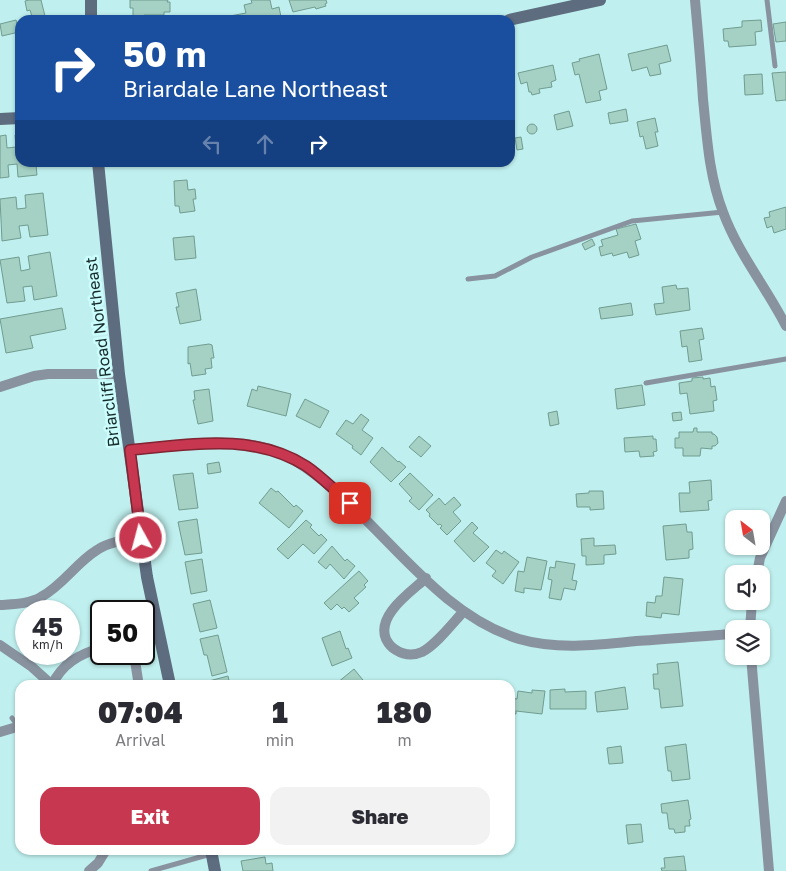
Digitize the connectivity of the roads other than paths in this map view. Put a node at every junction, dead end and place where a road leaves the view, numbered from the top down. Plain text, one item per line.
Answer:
1 (91, 0) edge
2 (600, 0) edge
3 (695, 0) edge
4 (767, 0) edge
5 (91, 15) edge
6 (515, 19) edge
7 (775, 66) dead end
8 (15, 118) edge
9 (0, 119) edge
10 (98, 167) edge
11 (723, 212) junction
12 (468, 279) dead end
13 (786, 326) edge
14 (786, 359) edge
15 (118, 374) junction
16 (646, 383) dead end
17 (0, 387) edge
18 (130, 450) junction
19 (786, 500) edge
20 (141, 538) junction
21 (759, 565) edge
22 (426, 578) junction
23 (0, 605) edge
24 (463, 612) junction
25 (725, 635) edge
26 (0, 645) edge
27 (90, 653) edge
28 (136, 665) edge
29 (752, 665) edge
30 (46, 680) edge
31 (54, 680) edge
32 (138, 680) dead end
33 (169, 680) edge
34 (15, 724) edge
35 (0, 732) edge
36 (103, 855) edge
37 (202, 855) edge
38 (212, 855) edge
39 (89, 871) edge
40 (151, 871) edge
41 (216, 871) edge
42 (769, 871) edge

1 - 5 main road
2 - 6 main road
3 - 11 street
4 - 7 lane
8 - 9 main road
10 - 15 main road, Briarcliff Road Northeast
11 - 12 lane
11 - 13 street
14 - 16 lane
15 - 17 street
15 - 18 main road, Briarcliff Road Northeast
18 - 20 main road, Briarcliff Road Northeast
18 - 22 street
19 - 21 street
20 - 23 street
20 - 33 main road, Briarcliff Road Northeast
22 - 24 street
22 - 24 street
24 - 25 street
26 - 30 street
27 - 31 street
28 - 32 street
29 - 42 street
34 - 35 street
36 - 39 street
37 - 40 lane
38 - 41 main road

